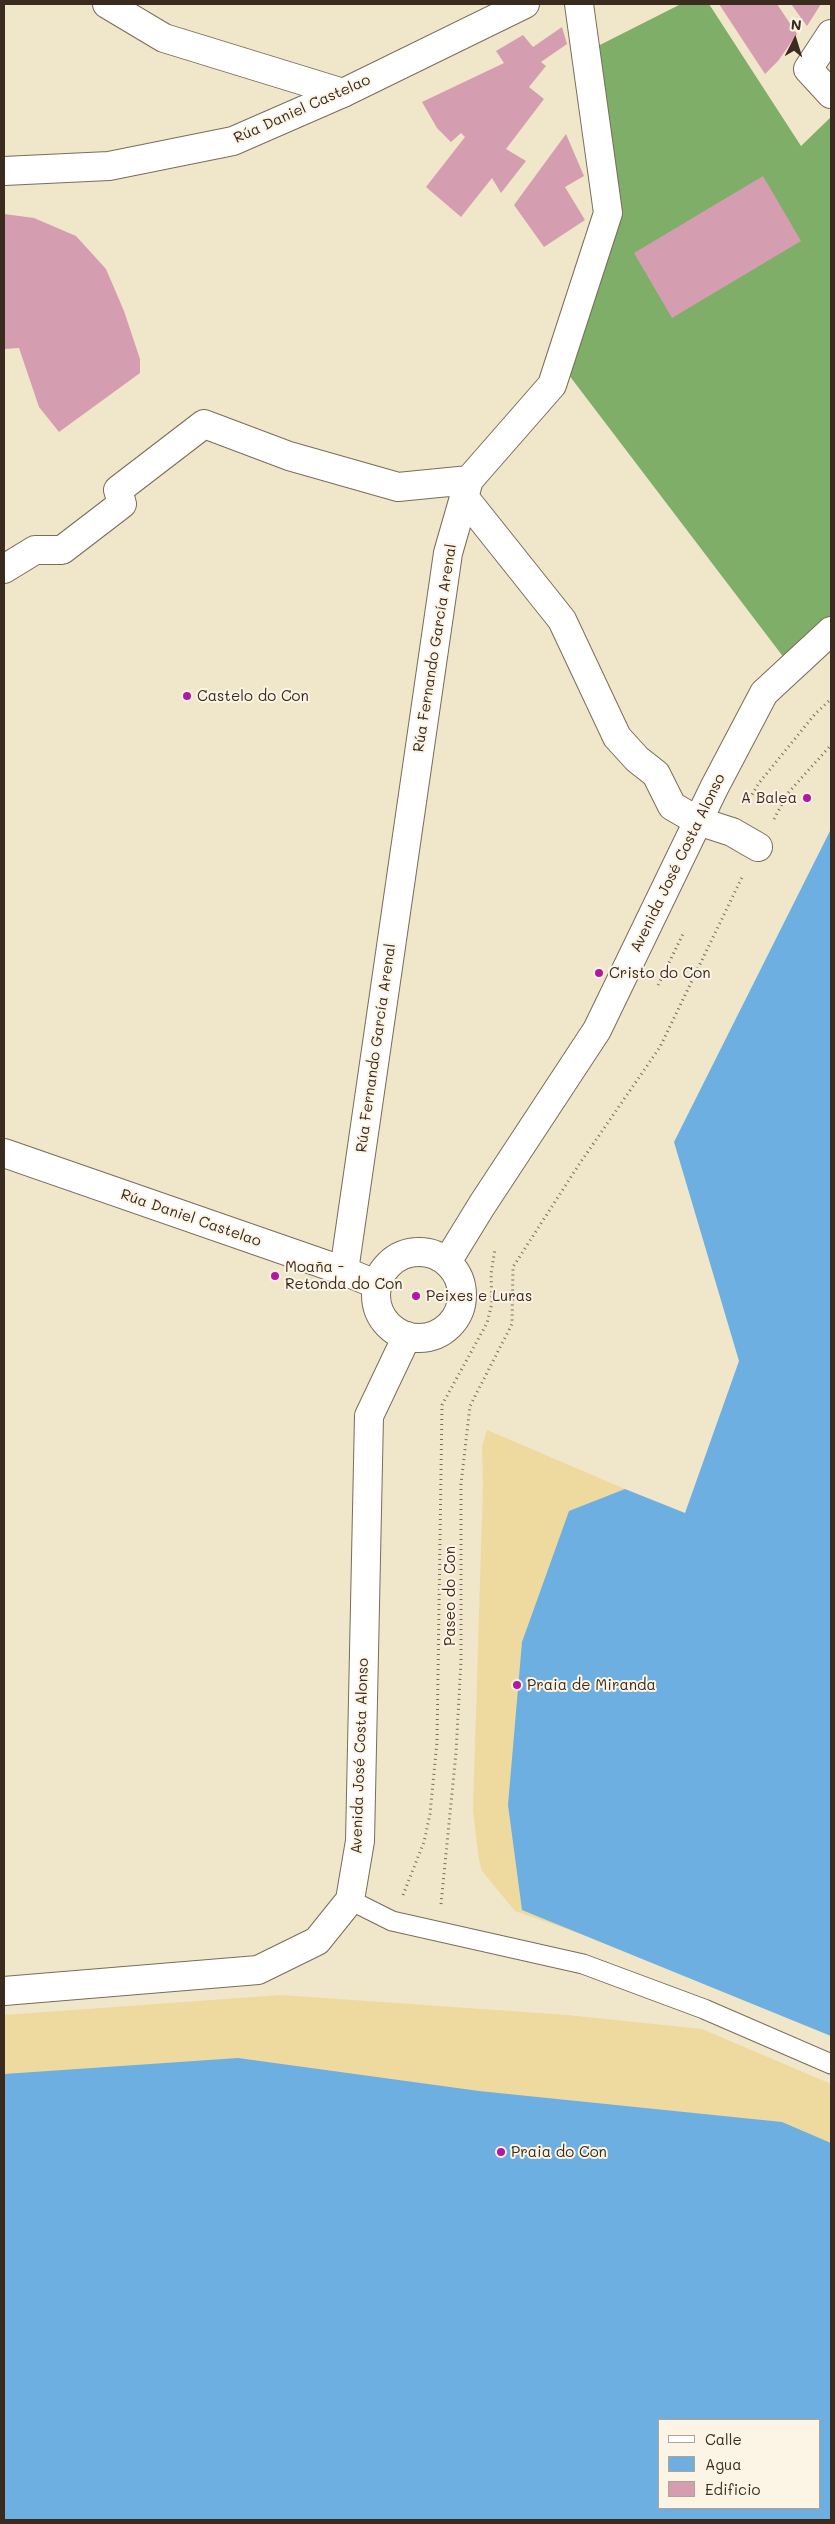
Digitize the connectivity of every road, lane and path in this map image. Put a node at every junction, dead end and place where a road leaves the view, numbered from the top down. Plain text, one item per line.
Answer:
1 (107, 4) edge
2 (525, 4) edge
3 (579, 4) edge
4 (831, 34) edge
5 (343, 93) junction
6 (831, 94) edge
7 (4, 171) edge
8 (467, 488) junction
9 (4, 569) edge
10 (831, 630) edge
11 (831, 699) edge
12 (831, 745) edge
13 (698, 821) junction
14 (732, 832) junction
15 (758, 847) junction
16 (686, 928) dead end
17 (656, 989) dead end
18 (4, 1153) edge
19 (496, 1244) dead end
20 (447, 1262) junction
21 (344, 1271) junction
22 (378, 1285) junction
23 (407, 1336) junction
24 (350, 1900) junction
25 (392, 1921) junction
26 (436, 1933) junction
27 (4, 1991) edge
28 (831, 2064) edge

1 - 5 street
2 - 5 street, Rúa Daniel Castelao
3 - 8 street, Rúa Fernando García Arenal
4 - 6 street
5 - 7 street, Rúa Daniel Castelao
8 - 9 street
8 - 13 street
8 - 21 street, Rúa Fernando García Arenal
10 - 13 street, Avenida José Costa Alonso
11 - 14 path
12 - 15 path
13 - 14 street
13 - 20 street, Avenida José Costa Alonso
14 - 15 street
15 - 26 path, Paseo do Con
16 - 17 path
18 - 21 street, Rúa Daniel Castelao
19 - 25 path
20 - 22 street
20 - 23 street
21 - 22 street, Rúa Daniel Castelao
22 - 23 street
23 - 24 street, Avenida José Costa Alonso
24 - 25 lane
24 - 27 street, Avenida José Costa Alonso
25 - 26 lane
26 - 28 lane

